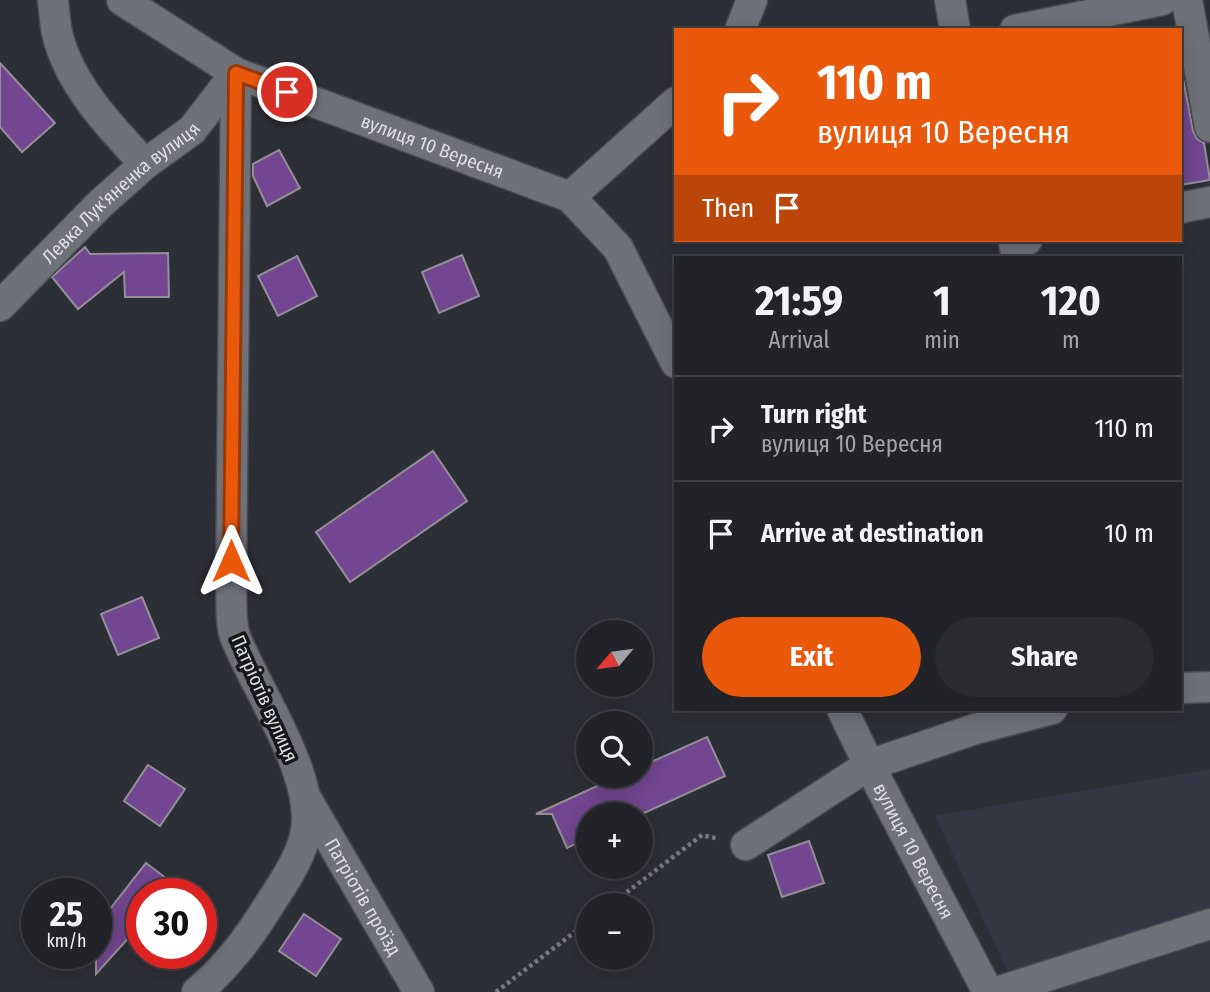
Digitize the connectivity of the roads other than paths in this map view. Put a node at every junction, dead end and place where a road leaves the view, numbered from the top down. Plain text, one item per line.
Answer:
1 (53, 0) edge
2 (122, 0) edge
3 (752, 0) edge
4 (950, 0) edge
5 (1160, 0) edge
6 (1187, 0) edge
7 (741, 28) edge
8 (955, 28) edge
9 (1026, 28) edge
10 (236, 73) junction
11 (674, 104) edge
12 (1210, 127) edge
13 (145, 164) junction
14 (570, 197) junction
15 (1210, 202) edge
16 (1182, 208) edge
17 (1018, 242) edge
18 (1017, 256) edge
19 (0, 306) edge
20 (674, 359) edge
21 (1210, 687) edge
22 (1182, 688) edge
23 (843, 711) edge
24 (1044, 711) edge
25 (869, 765) junction
26 (307, 800) junction
27 (746, 845) road end
28 (1210, 924) edge
29 (197, 992) edge
30 (419, 992) edge
31 (988, 992) edge
32 (997, 992) edge

1 - 13 street
2 - 10 street, вулиця 10 Вересня
3 - 7 street
4 - 8 street
5 - 9 street
6 - 12 street
10 - 13 street, Левка Лук'яненка вулиця
10 - 14 street, вулиця 10 Вересня
10 - 26 street, Патріотів вулиця
11 - 14 street
13 - 19 street, Левка Лук'яненка вулиця
14 - 20 street, вулиця 10 Вересня
15 - 16 street
17 - 18 street
21 - 22 street
23 - 25 street, вулиця 10 Вересня
24 - 25 street
25 - 27 street
25 - 31 street, вулиця 10 Вересня
26 - 29 street, Патріотів вулиця
26 - 30 street, Патріотів проїзд
28 - 32 street

